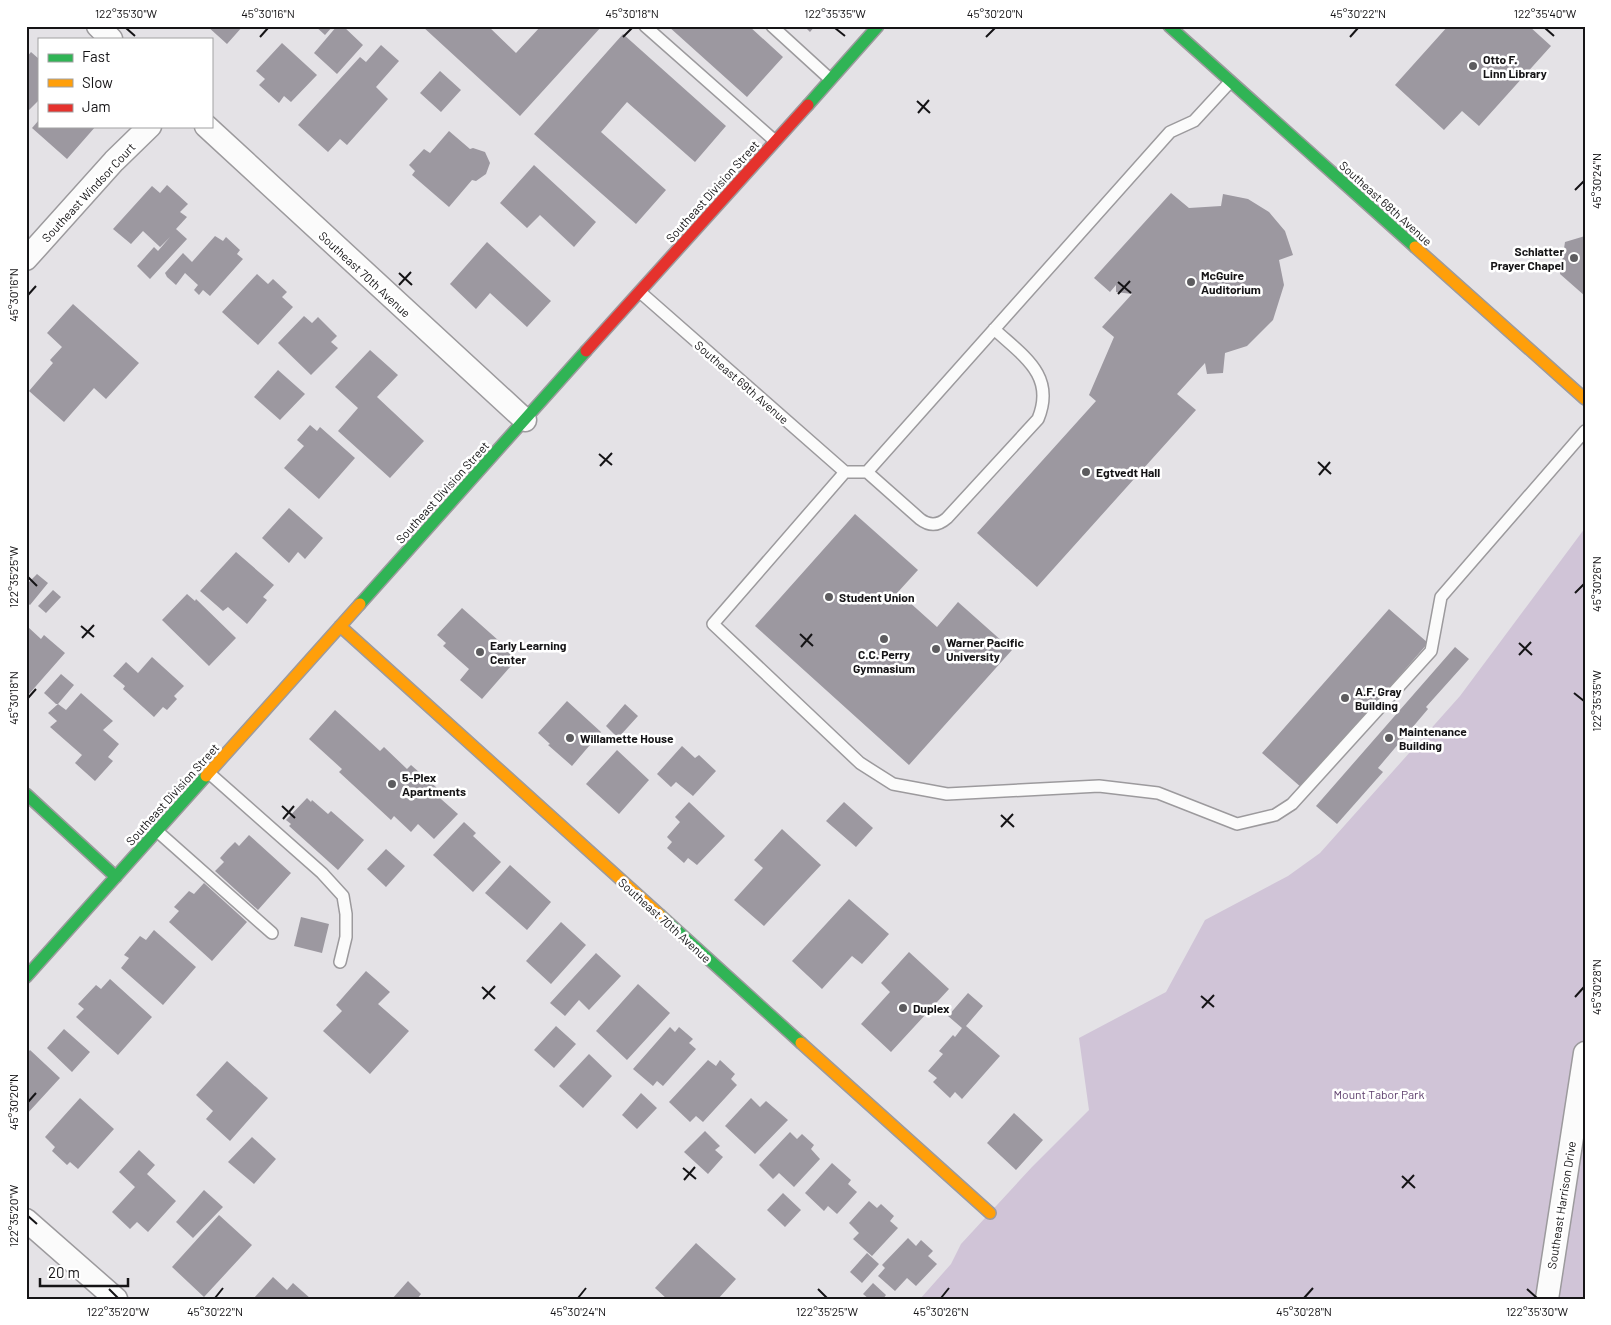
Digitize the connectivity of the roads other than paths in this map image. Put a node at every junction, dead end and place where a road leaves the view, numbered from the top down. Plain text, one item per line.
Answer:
1 (98, 26) edge
2 (645, 26) edge
3 (772, 26) edge
4 (878, 26) edge
5 (1169, 26) edge
6 (110, 38) edge
7 (830, 79) junction
8 (1230, 82) junction
9 (148, 128) edge
10 (208, 128) edge
11 (776, 141) junction
12 (26, 259) edge
13 (640, 292) junction
14 (994, 329) junction
15 (1585, 399) edge
16 (525, 420) junction
17 (1585, 431) edge
18 (845, 472) junction
19 (867, 472) junction
20 (340, 626) junction
21 (209, 772) junction
22 (26, 794) edge
23 (158, 831) junction
24 (116, 877) junction
25 (272, 933) dead end
26 (340, 962) dead end
27 (26, 977) edge
28 (1585, 1053) edge
29 (990, 1213) dead end
30 (26, 1220) edge
31 (116, 1299) edge
32 (1546, 1299) edge

1 - 6 street
2 - 11 lane
3 - 7 lane
4 - 7 street, Southeast Division Street
5 - 8 street, Southeast 68th Avenue
7 - 11 street, Southeast Division Street
8 - 14 lane
8 - 15 street, Southeast 68th Avenue
9 - 12 street, Southeast Windsor Court
10 - 16 street, Southeast 70th Avenue
11 - 13 street, Southeast Division Street
13 - 16 street, Southeast Division Street
13 - 18 lane, Southeast 69th Avenue
14 - 19 lane
14 - 19 lane
16 - 20 street, Southeast Division Street
17 - 18 lane
18 - 19 lane
20 - 21 street, Southeast Division Street
20 - 29 street, Southeast 70th Avenue
21 - 23 street, Southeast Division Street
21 - 26 lane
22 - 24 street
23 - 24 street, Southeast Division Street
23 - 25 lane
24 - 27 street, Southeast Division Street
28 - 32 street, Southeast Harrison Drive
30 - 31 street

